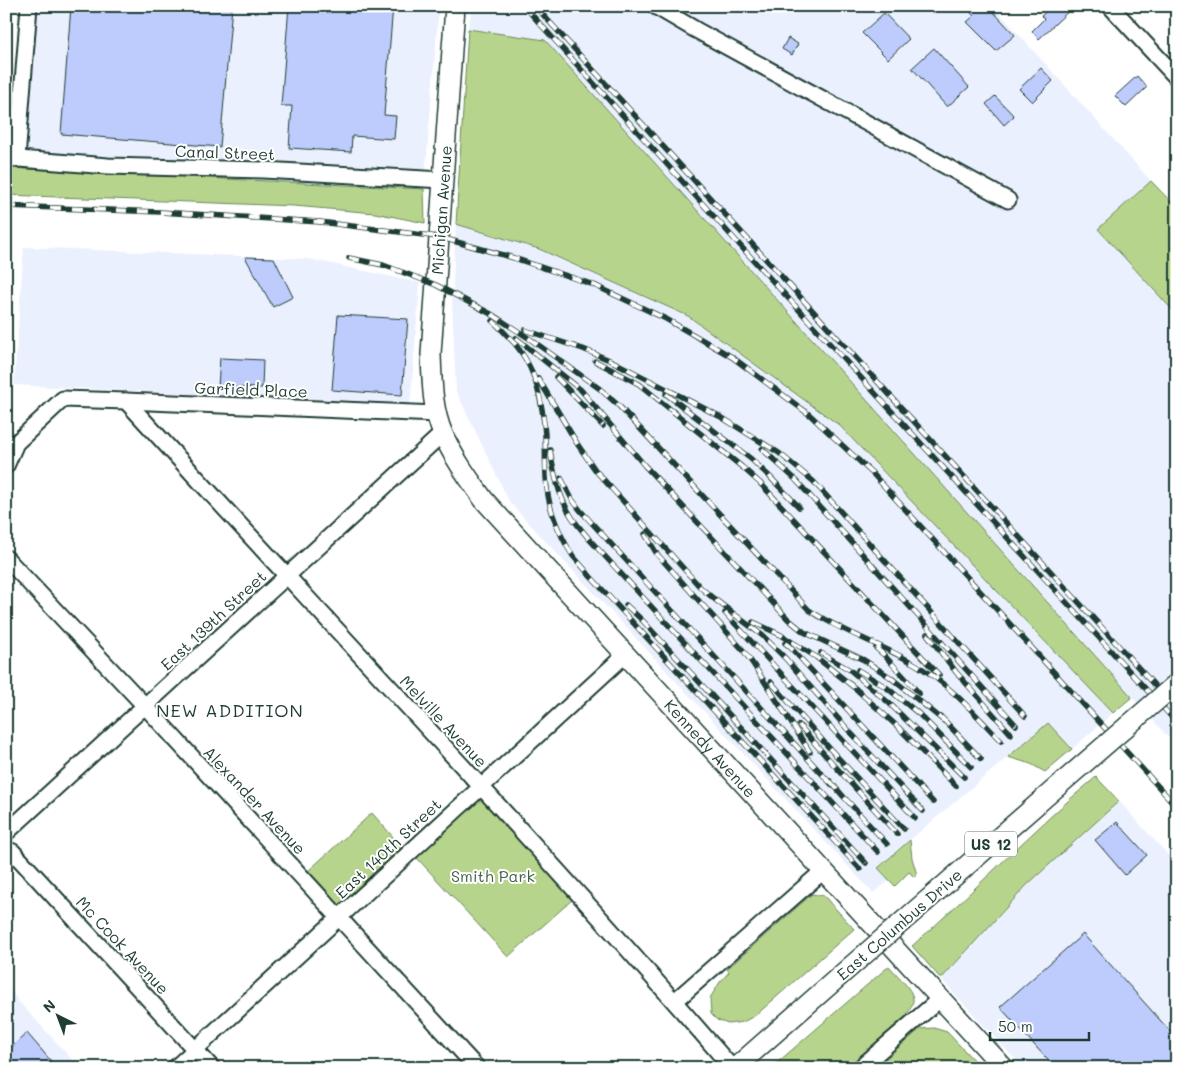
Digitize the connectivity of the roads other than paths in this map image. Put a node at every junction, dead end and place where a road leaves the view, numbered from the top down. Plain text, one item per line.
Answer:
1 (29, 6) edge
2 (456, 6) edge
3 (655, 6) edge
4 (1110, 6) edge
5 (1177, 78) edge
6 (12, 158) edge
7 (443, 180) junction
8 (1008, 200) dead end
9 (126, 401) junction
10 (437, 414) junction
11 (443, 433) junction
12 (6, 466) edge
13 (6, 558) edge
14 (286, 576) junction
15 (626, 654) junction
16 (1177, 683) edge
17 (145, 706) junction
18 (481, 786) junction
19 (6, 834) edge
20 (6, 849) edge
21 (824, 871) junction
22 (339, 917) junction
23 (941, 998) junction
24 (675, 1002) junction
25 (195, 1049) junction
26 (175, 1068) edge
27 (212, 1068) edge
28 (477, 1068) edge
29 (734, 1068) edge
30 (860, 1068) edge
31 (1004, 1068) edge

1 - 6 street
2 - 7 main road, Michigan Avenue
3 - 8 street
4 - 5 street
6 - 7 street, Canal Street
7 - 10 main road, Michigan Avenue
9 - 10 street, Garfield Place
9 - 12 street, Garfield Place
9 - 14 street, Melville Avenue
10 - 11 main road, Kennedy Avenue
11 - 14 street, East 139th Street
11 - 15 main road, Kennedy Avenue
13 - 17 street, Alexander Avenue
14 - 17 street, East 139th Street
14 - 18 street, Melville Avenue
15 - 18 street, East 140th Street
15 - 21 main road, Kennedy Avenue
16 - 29 main road, East Columbus Drive / US 12, bridge
17 - 19 street, East 139th Street
17 - 22 street, Alexander Avenue
18 - 22 street, East 140th Street
18 - 24 street, Melville Avenue
20 - 25 street, Mc Cook Avenue
21 - 23 main road, Kennedy Avenue
21 - 24 street
22 - 25 street, East 140th Street
22 - 28 street, Alexander Avenue
23 - 30 street
23 - 31 main road, Kennedy Avenue
24 - 29 street, Melville Avenue
25 - 26 street, East 140th Street
25 - 27 street, Mc Cook Avenue

